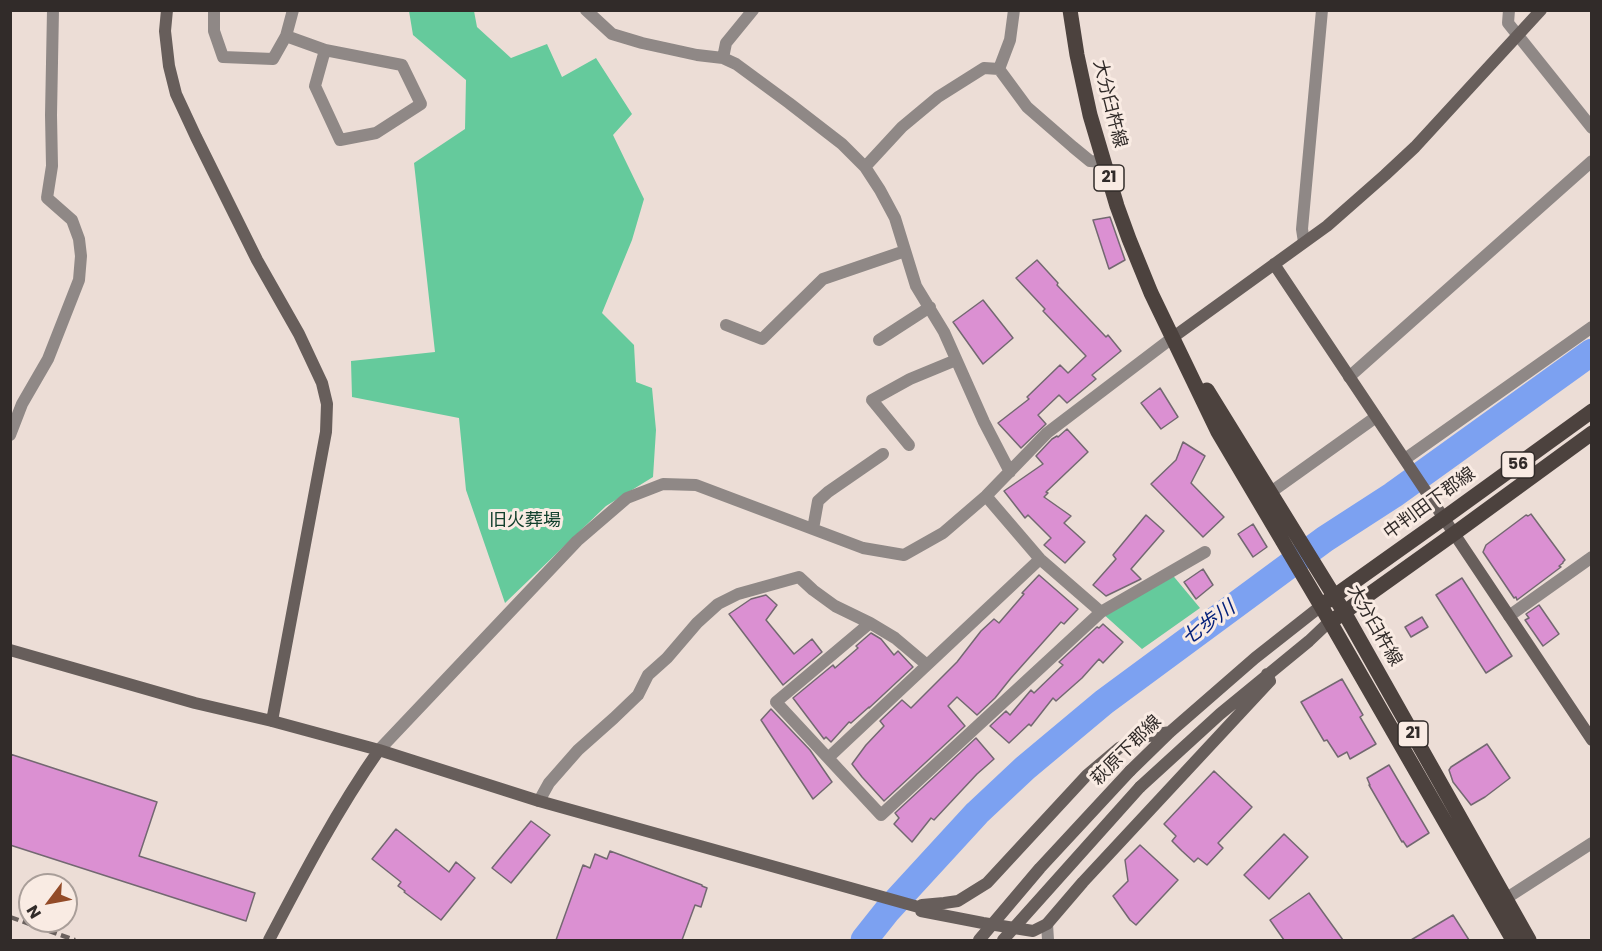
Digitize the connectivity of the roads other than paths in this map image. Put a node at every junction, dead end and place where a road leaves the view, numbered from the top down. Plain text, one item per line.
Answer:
1 (53, 10) edge
2 (167, 10) edge
3 (214, 10) edge
4 (293, 10) edge
5 (586, 10) edge
6 (753, 10) edge
7 (1014, 10) edge
8 (1070, 10) edge
9 (1322, 10) edge
10 (1509, 10) edge
11 (1540, 10) edge
12 (1517, 35) junction
13 (286, 36) junction
14 (325, 51) junction
15 (723, 58) junction
16 (999, 69) junction
17 (1592, 128) edge
18 (1592, 161) edge
19 (1104, 162) junction
20 (865, 167) junction
21 (1304, 242) junction
22 (905, 251) junction
23 (1274, 264) junction
24 (930, 307) junction
25 (726, 325) dead end
26 (1592, 327) edge
27 (1172, 338) junction
28 (879, 340) dead end
29 (956, 360) junction
30 (1349, 376) junction
31 (1592, 411) edge
32 (1376, 417) junction
33 (1592, 433) edge
34 (10, 435) edge
35 (909, 445) dead end
36 (883, 454) dead end
37 (1406, 461) junction
38 (1010, 472) junction
39 (1270, 492) junction
40 (987, 496) junction
41 (1444, 518) junction
42 (813, 529) junction
43 (1455, 533) junction
44 (1205, 552) dead end
45 (1592, 556) edge
46 (1040, 559) junction
47 (1334, 596) junction
48 (1321, 606) junction
49 (1101, 612) junction
50 (1344, 612) junction
51 (1509, 616) junction
52 (1329, 622) junction
53 (870, 623) junction
54 (10, 650) edge
55 (24, 654) junction
56 (10, 661) edge
57 (927, 665) junction
58 (1267, 674) junction
59 (272, 721) junction
60 (1170, 732) junction
61 (1592, 740) edge
62 (379, 750) junction
63 (828, 758) junction
64 (539, 801) junction
65 (1592, 843) edge
66 (1499, 903) junction
67 (922, 908) junction
68 (1047, 924) junction
69 (269, 940) edge
70 (979, 940) edge
71 (1003, 940) edge
72 (1048, 940) edge
73 (1513, 940) edge
74 (1528, 940) edge

1 - 34 street
2 - 59 street
3 - 13 street
4 - 13 street
5 - 15 street
6 - 15 street
7 - 16 street
8 - 19 main road, 大分臼杵線 / 21
9 - 21 street
10 - 12 street
11 - 12 street
12 - 17 street
12 - 21 street
13 - 14 street
14 - 14 street
15 - 20 street
16 - 19 street
16 - 20 street
18 - 30 street
19 - 27 main road, 大分臼杵線 / 21
20 - 22 street
21 - 23 street
22 - 24 street
22 - 25 street
23 - 27 street
23 - 30 street
24 - 28 street
24 - 29 street
26 - 37 street
27 - 38 street
27 - 39 main road, 大分臼杵線 / 21
27 - 48 main road, 大分臼杵線 / 21
29 - 35 street
29 - 38 street
30 - 32 street
31 - 41 main road, 中判田下郡線 / 56
32 - 37 street
32 - 39 street
33 - 43 main road, 56
36 - 42 street
37 - 41 street
38 - 40 street
39 - 47 main road, 大分臼杵線 / 21
40 - 42 street
40 - 46 street
41 - 43 street
41 - 47 main road, 中判田下郡線 / 56
42 - 62 street
43 - 50 main road, 56
43 - 51 street
44 - 49 street
45 - 51 street
46 - 49 street
46 - 57 street
47 - 48 main road, 中判田下郡線 / 56
47 - 50 main road, 大分臼杵線 / 21
48 - 52 main road, 大分臼杵線 / 21
48 - 60 street, 萩原下郡線
49 - 63 street
50 - 52 main road, 56
50 - 66 main road, 大分臼杵線 / 21
51 - 61 street
52 - 58 street, 萩原下郡線
52 - 66 main road, 大分臼杵線 / 21
53 - 57 street
53 - 63 street
53 - 64 street
54 - 55 street
55 - 56 street
55 - 59 street
57 - 63 street
58 - 68 street
58 - 71 street, 萩原下郡線, bridge
59 - 62 street
60 - 67 street
60 - 70 street, 萩原下郡線, bridge
62 - 64 street
62 - 69 street
64 - 67 street
65 - 66 street
66 - 73 main road, 大分臼杵線 / 21
66 - 74 main road, 大分臼杵線 / 21
67 - 68 street
68 - 72 street

